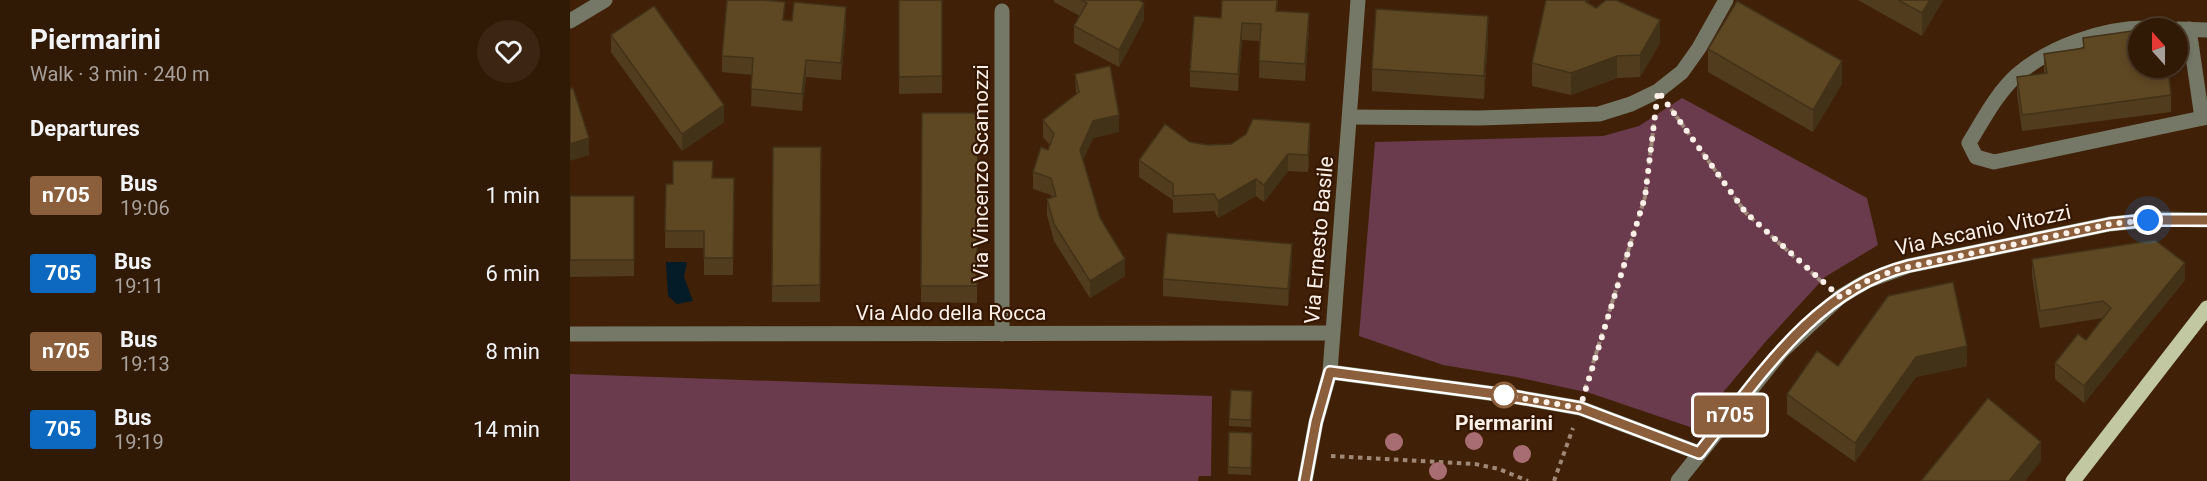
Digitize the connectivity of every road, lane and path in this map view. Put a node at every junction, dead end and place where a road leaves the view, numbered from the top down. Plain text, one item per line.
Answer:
1 (605, 0) edge
2 (1358, 0) edge
3 (1726, 0) edge
4 (1002, 12) dead end
5 (570, 21) edge
6 (2128, 28) edge
7 (2188, 29) edge
8 (2207, 30) edge
9 (2188, 46) edge
10 (1658, 91) junction
11 (1350, 117) junction
12 (2205, 118) edge
13 (2207, 220) edge
14 (1840, 297) junction
15 (2207, 308) edge
16 (2201, 322) edge
17 (1332, 333) junction
18 (570, 334) edge
19 (1002, 334) junction
20 (1330, 372) junction
21 (1580, 408) junction
22 (1699, 453) junction
23 (1310, 454) junction
24 (1305, 481) edge
25 (1528, 481) edge
26 (1554, 481) edge
27 (1678, 481) edge
28 (2073, 481) edge

1 - 5 street
2 - 11 street, Via Ernesto Basile
3 - 10 street
4 - 19 street, Via Vincenzo Scamozzi
6 - 12 street
7 - 8 street
9 - 12 street
10 - 11 street
10 - 14 path
10 - 21 path
11 - 17 street, Via Ernesto Basile
13 - 14 street, Via Ascanio Vitozzi
14 - 22 street, Via Ascanio Vitozzi
15 - 16 main road
16 - 28 main road
17 - 19 street, Via Aldo della Rocca
17 - 20 street, Via Ernesto Basile
18 - 19 street, Via Aldo della Rocca
20 - 21 street
20 - 23 street, Via Ernesto Basile
21 - 22 street
21 - 26 path
22 - 27 street, Via Ascanio Vitozzi
23 - 24 street, Via Ernesto Basile
23 - 25 path

